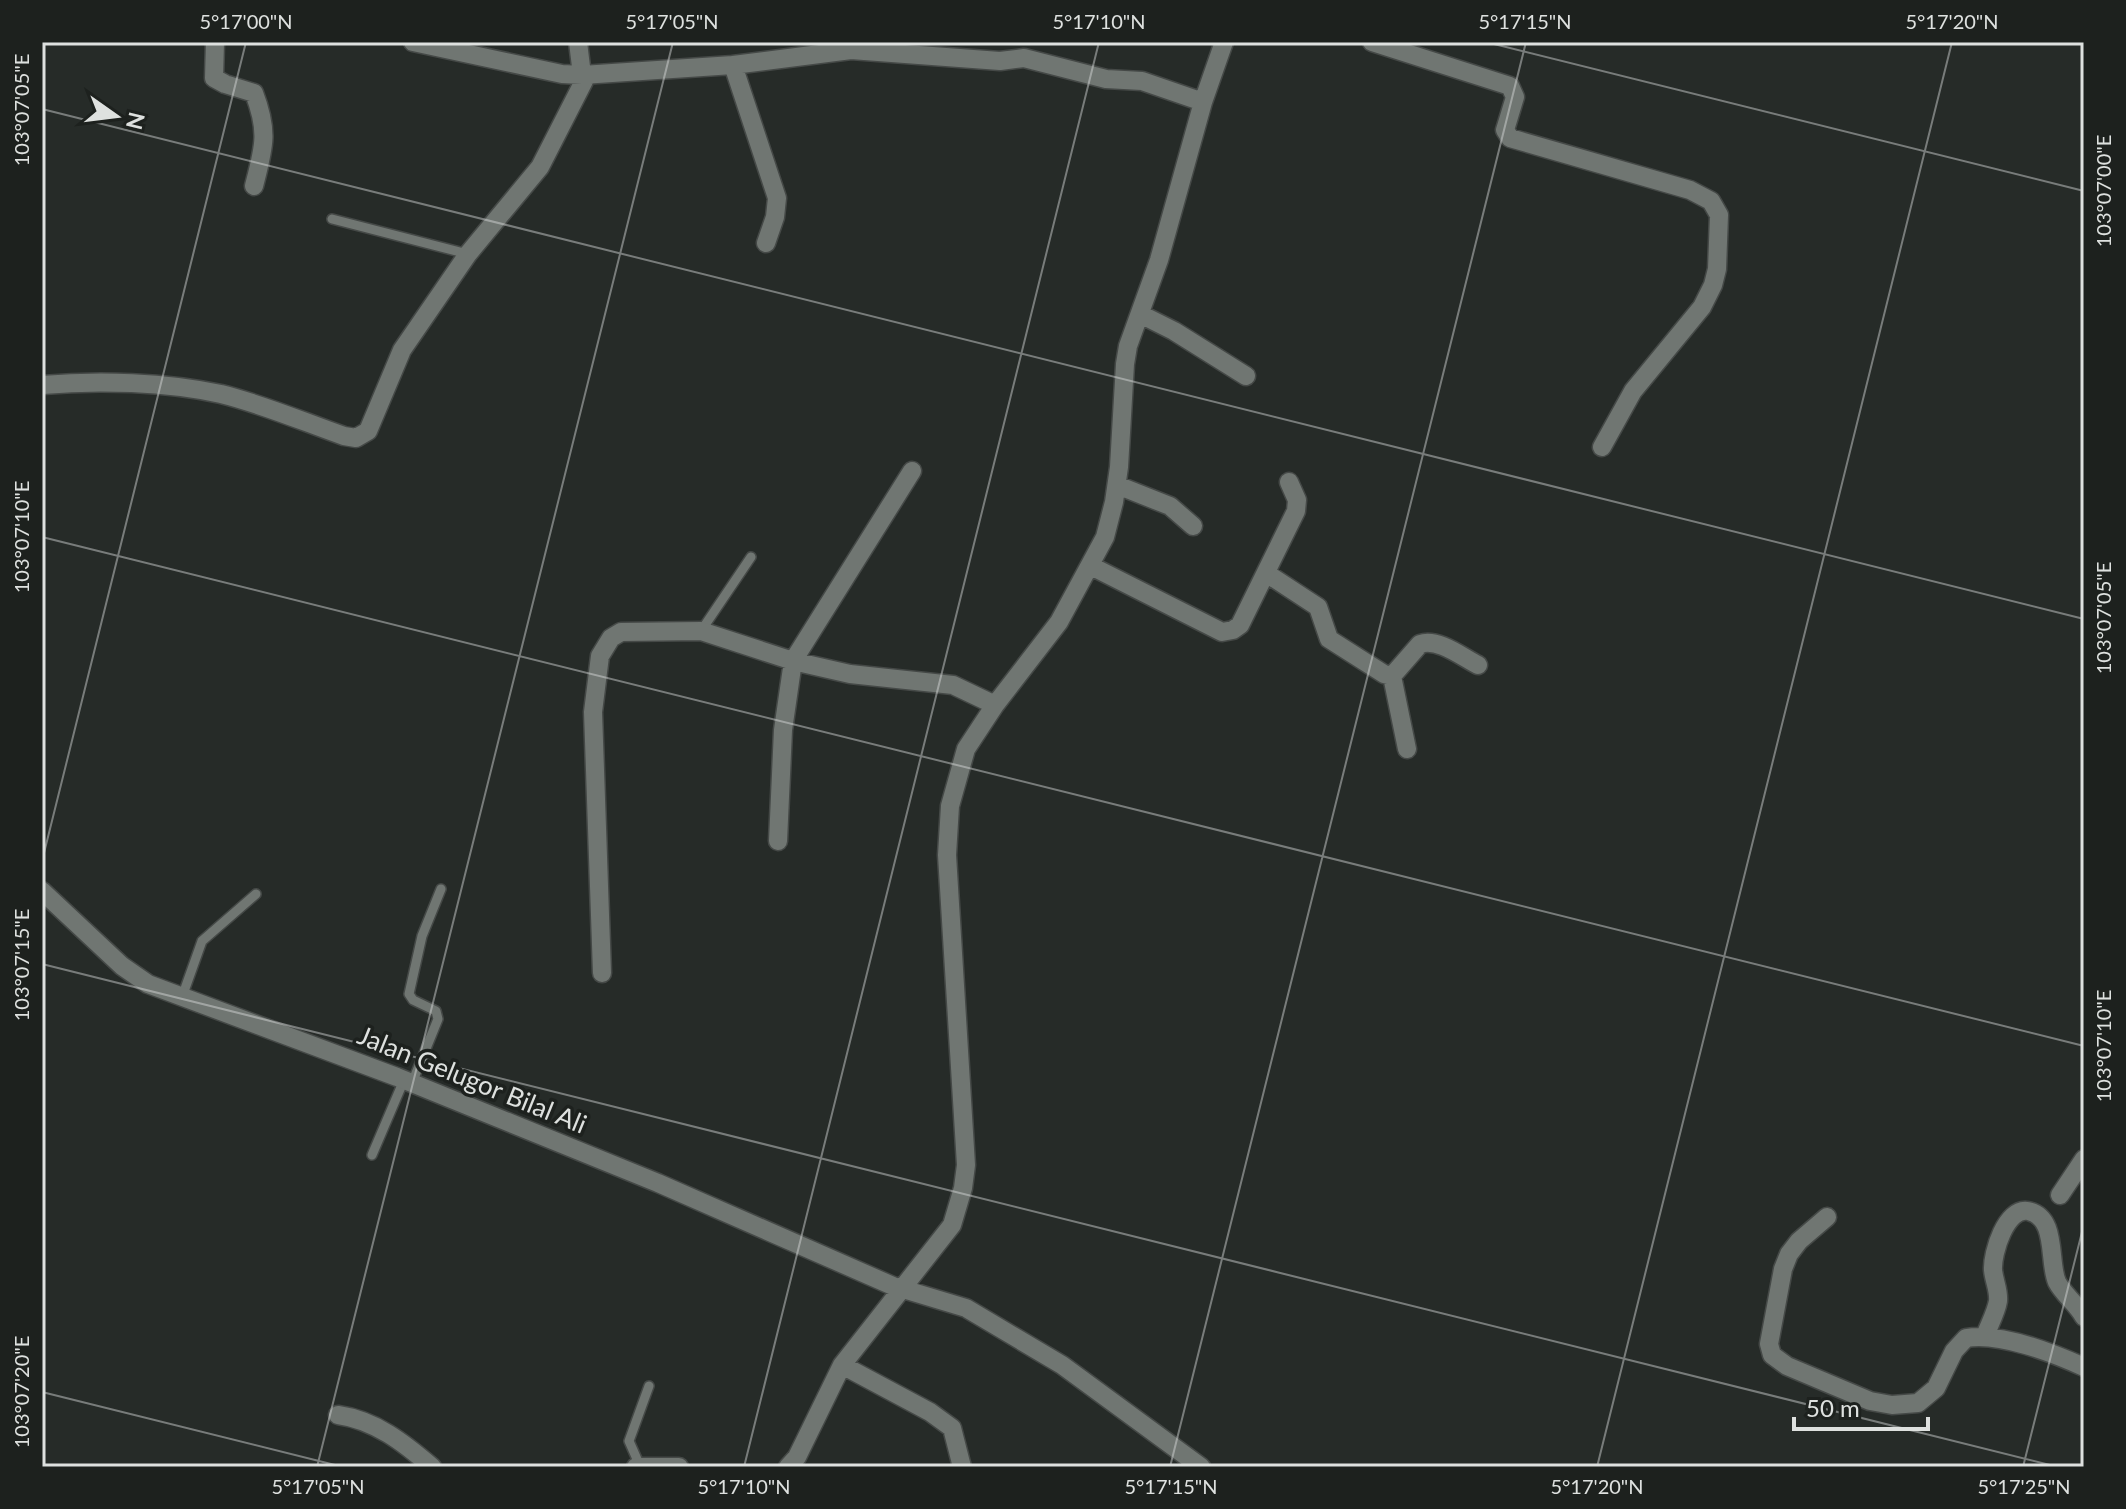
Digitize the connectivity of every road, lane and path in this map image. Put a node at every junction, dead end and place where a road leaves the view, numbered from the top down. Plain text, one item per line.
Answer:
1 (215, 42) edge
2 (413, 42) edge
3 (578, 42) edge
4 (1011, 42) edge
5 (1224, 42) edge
6 (1372, 42) edge
7 (852, 46) edge
8 (1000, 61) junction
9 (733, 65) junction
10 (584, 75) junction
11 (1203, 102) junction
12 (254, 186) dead end
13 (332, 219) dead end
14 (766, 243) dead end
15 (468, 254) junction
16 (1140, 314) junction
17 (1246, 376) dead end
18 (42, 385) edge
19 (1602, 447) dead end
20 (912, 471) dead end
21 (1289, 482) dead end
22 (1117, 485) junction
23 (1193, 526) dead end
24 (751, 557) dead end
25 (1091, 566) junction
26 (1266, 573) junction
27 (701, 631) junction
28 (793, 661) junction
29 (1478, 665) dead end
30 (1392, 676) junction
31 (995, 705) junction
32 (1407, 749) dead end
33 (778, 841) dead end
34 (441, 889) dead end
35 (42, 891) edge
36 (256, 894) dead end
37 (602, 973) dead end
38 (183, 994) junction
39 (409, 1081) junction
40 (372, 1155) dead end
41 (2084, 1159) edge
42 (2060, 1195) dead end
43 (1827, 1217) dead end
44 (906, 1285) junction
45 (2084, 1317) edge
46 (1985, 1336) junction
47 (842, 1365) junction
48 (2084, 1367) edge
49 (649, 1386) dead end
50 (338, 1415) dead end
51 (798, 1464) edge
52 (638, 1466) edge
53 (432, 1467) edge
54 (679, 1467) edge
55 (962, 1467) edge
56 (1201, 1467) edge

1 - 12 street
2 - 10 street
3 - 10 street
4 - 8 street
5 - 11 street
6 - 19 street
7 - 8 street
7 - 9 street
8 - 11 street
9 - 10 street
9 - 14 street
10 - 15 street
11 - 16 street
13 - 15 lane
15 - 18 street
16 - 17 street
16 - 22 street
20 - 28 street
21 - 26 street
22 - 23 street
22 - 25 street
24 - 27 lane
25 - 26 street
25 - 31 street
26 - 30 street
27 - 28 street
27 - 37 street
28 - 31 street
28 - 33 street
29 - 30 street
30 - 32 street
31 - 44 street
34 - 39 lane
35 - 38 street, Jalan Gelugor Bilal Ali
36 - 38 lane
38 - 39 street, Jalan Gelugor Bilal Ali
39 - 40 lane
39 - 44 street, Jalan Gelugor Bilal Ali
41 - 42 street
43 - 46 street
44 - 47 street
44 - 56 street, Jalan Gelugor Bilal Ali
45 - 46 street
46 - 48 street
47 - 51 street
47 - 55 street
49 - 52 lane
50 - 53 street
52 - 54 street

